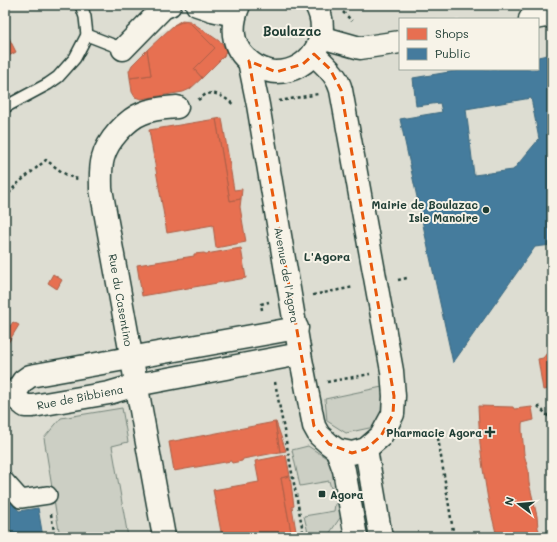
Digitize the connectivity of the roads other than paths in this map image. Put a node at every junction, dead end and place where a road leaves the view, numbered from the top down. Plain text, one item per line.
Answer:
1 (81, 5) edge
2 (170, 5) edge
3 (197, 5) edge
4 (316, 5) edge
5 (237, 10) edge
6 (552, 15) edge
7 (536, 18) edge
8 (86, 35) junction
9 (399, 42) edge
10 (317, 45) junction
11 (360, 48) junction
12 (123, 49) joint
13 (249, 62) junction
14 (339, 82) junction
15 (5, 107) edge
16 (177, 107) dead end
17 (297, 328) junction
18 (300, 354) junction
19 (131, 357) junction
20 (136, 385) junction
21 (9, 398) edge
22 (366, 449) junction
23 (338, 450) junction
24 (5, 481) edge
25 (48, 495) dead end
26 (164, 537) edge
27 (356, 537) edge
28 (381, 537) edge

1 - 8 lane
2 - 12 street
3 - 5 street
4 - 10 street
5 - 13 street
6 - 7 street
8 - 12 lane
8 - 15 lane
9 - 11 street
10 - 11 street
10 - 13 street
10 - 14 street
11 - 14 street
13 - 17 street, Avenue de l'Agora
14 - 22 street
16 - 19 street, Rue du Casentino
17 - 18 street, Avenue de l'Agora
17 - 19 street, Rue de Bibbiena
18 - 20 street, Rue de Bibbiena
18 - 23 street, Avenue de l'Agora
19 - 20 street, Rue du Casentino
19 - 21 street, Rue de Bibbiena
20 - 21 street, Rue de Bibbiena
20 - 26 street, Rue du Casentino
22 - 23 street
22 - 28 street
23 - 27 street
24 - 25 street

